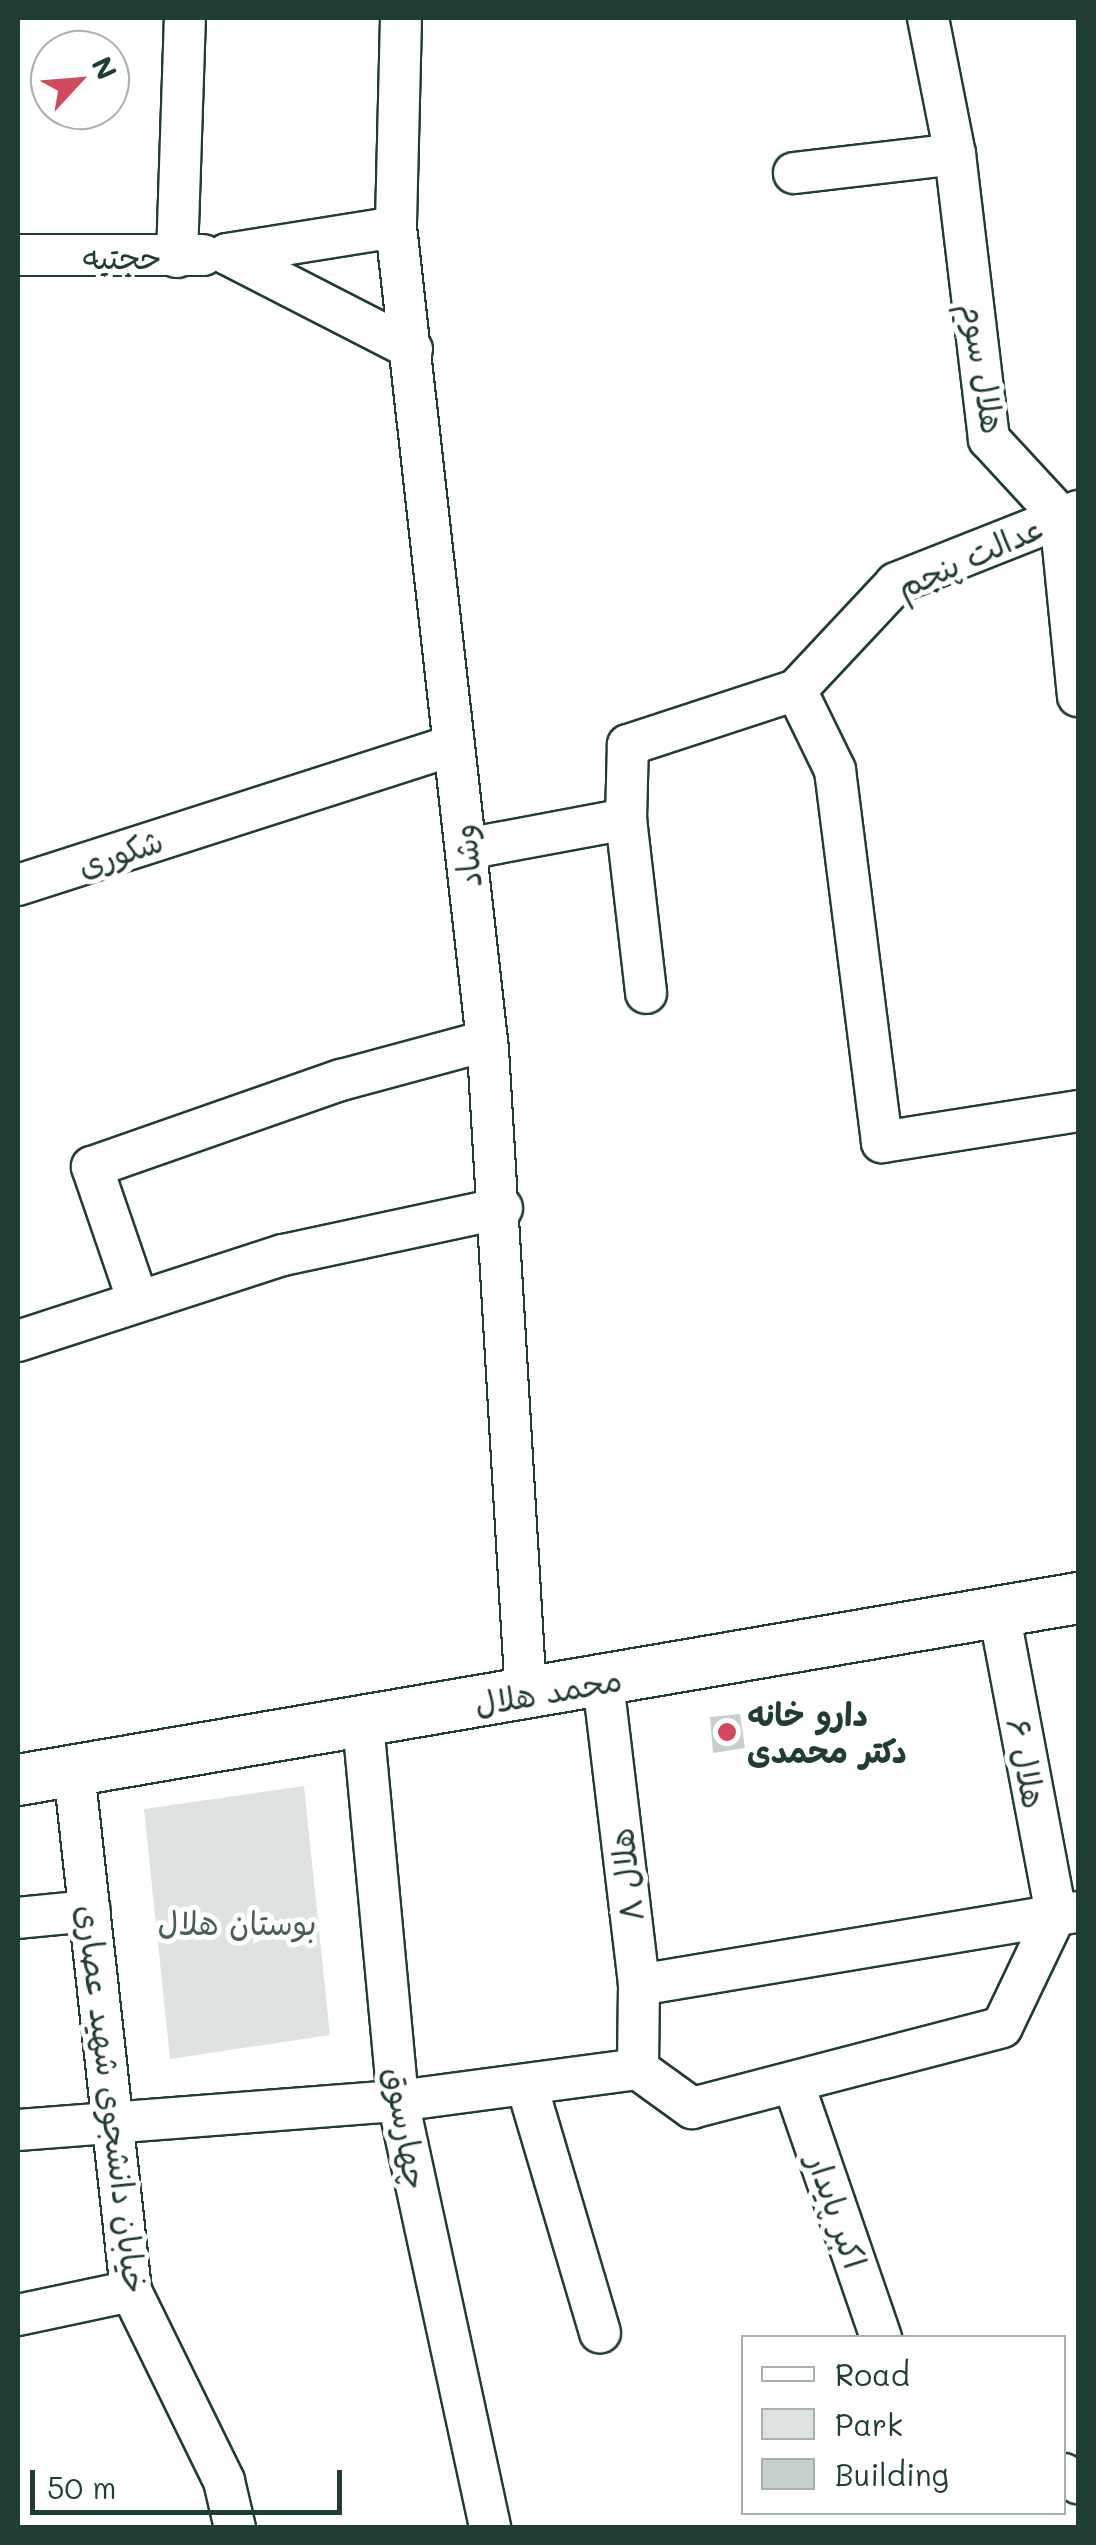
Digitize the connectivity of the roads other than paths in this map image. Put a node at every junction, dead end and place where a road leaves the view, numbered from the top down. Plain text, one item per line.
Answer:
1 (185, 18) edge
2 (401, 18) edge
3 (928, 18) edge
4 (955, 154) junction
5 (794, 173) dead end
6 (396, 227) junction
7 (18, 254) edge
8 (227, 254) junction
9 (177, 256) junction
10 (412, 349) junction
11 (1069, 514) edge
12 (796, 690) junction
13 (1078, 696) edge
14 (454, 745) junction
15 (626, 819) junction
16 (466, 850) junction
17 (18, 886) edge
18 (646, 993) dead end
19 (486, 1041) junction
20 (1078, 1111) edge
21 (502, 1208) junction
22 (138, 1302) junction
23 (18, 1341) edge
24 (1078, 1598) edge
25 (998, 1612) junction
26 (604, 1682) junction
27 (526, 1695) junction
28 (363, 1723) junction
29 (74, 1771) junction
30 (18, 1780) edge
31 (90, 1911) junction
32 (1067, 1913) edge
33 (18, 1918) edge
34 (639, 1985) junction
35 (638, 2069) junction
36 (794, 2085) junction
37 (528, 2086) junction
38 (398, 2101) junction
39 (113, 2122) junction
40 (18, 2130) edge
41 (131, 2291) junction
42 (18, 2315) edge
43 (600, 2332) dead end
44 (881, 2335) edge
45 (235, 2528) edge
46 (490, 2528) edge

1 - 9 street
2 - 6 street, وشاد
3 - 4 street, هلال سوم
4 - 5 street
4 - 11 street, هلال سوم
6 - 8 street, حجتیه
6 - 10 street, وشاد
7 - 9 street, حجتیه
8 - 9 street, حجتیه
8 - 10 street, حجتیه
10 - 14 street, وشاد
11 - 12 street, عدالت پنجم
11 - 13 street
12 - 15 street, عدالت پنجم
12 - 20 street
14 - 16 street, وشاد
14 - 17 street, شکوری
15 - 16 street
15 - 18 street
16 - 19 street, وشاد
19 - 21 street, وشاد
19 - 22 street
21 - 22 street
21 - 27 street, وشاد
22 - 23 street
24 - 25 main road, محمد هلال
25 - 26 main road, محمد هلال
25 - 32 street, هلال ۶
26 - 27 main road, محمد هلال
26 - 34 street, هلال ۸
27 - 28 main road, محمد هلال
28 - 29 main road, محمد هلال
28 - 38 street, چهارسوق
29 - 30 main road, محمد هلال
29 - 31 street, خیابان دانشجوی شهید عصاری
31 - 33 street
31 - 39 street, خیابان دانشجوی شهید عصاری
32 - 34 street
32 - 36 street
34 - 35 street, هلال ۸
35 - 36 street
35 - 37 street
36 - 44 street, اکبر پایدار
37 - 38 street
37 - 43 street
38 - 39 street
38 - 46 street, چهارسوق
39 - 40 street
39 - 41 street, خیابان دانشجوی شهید عصاری
41 - 42 street
41 - 45 street, خیابان دانشجوی شهید عصاری

